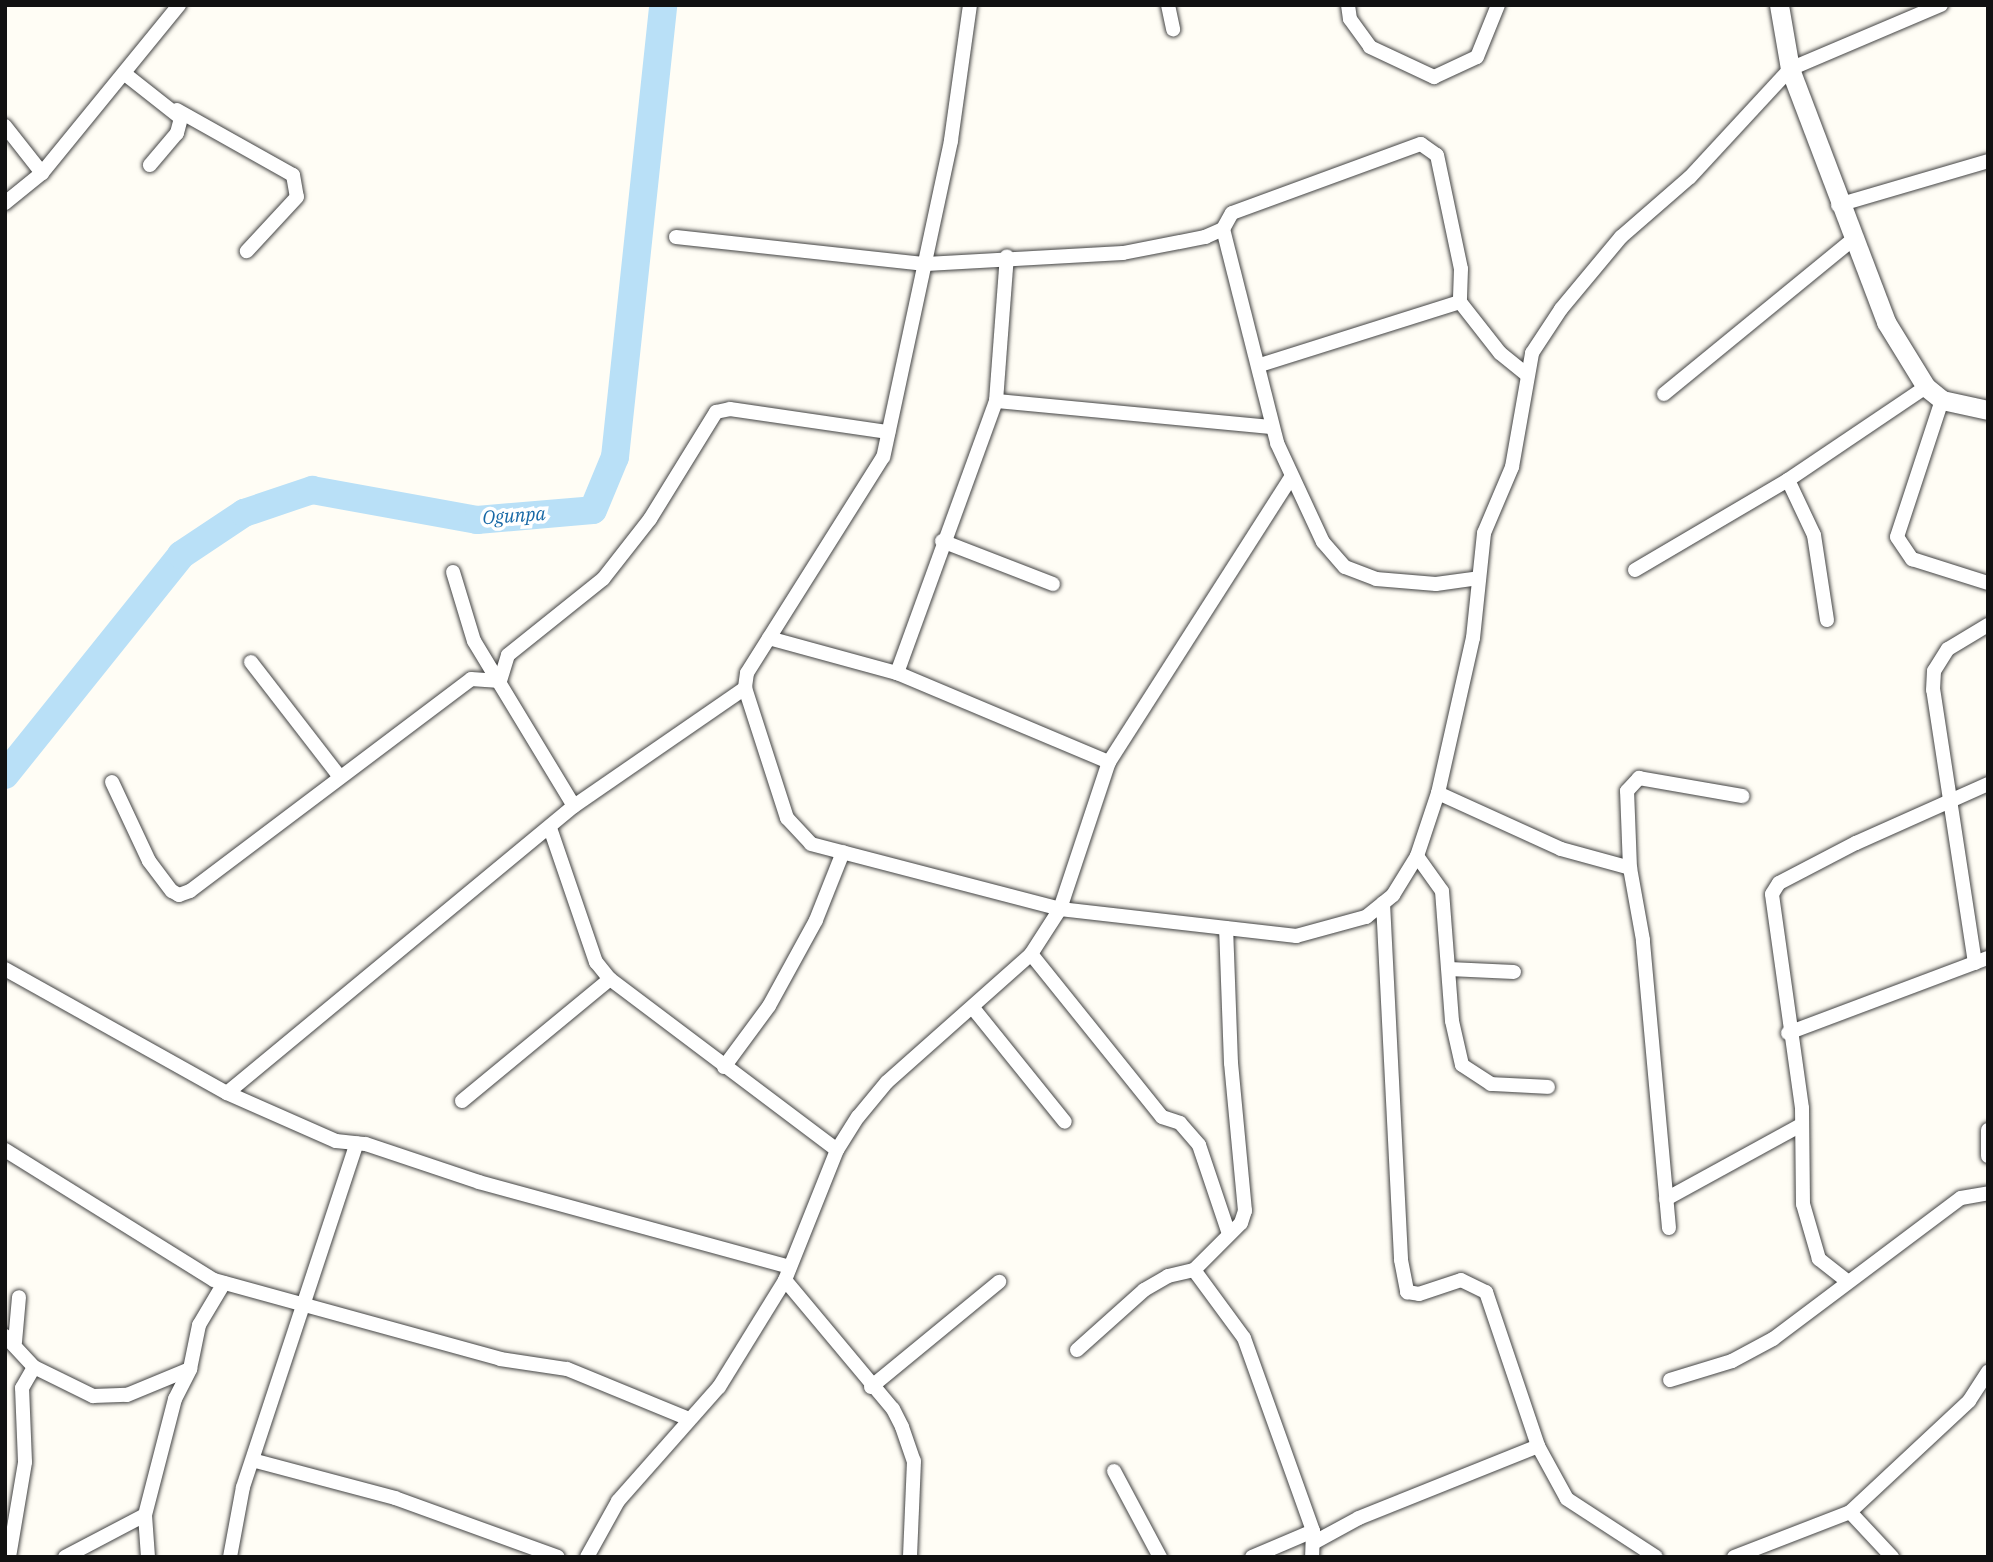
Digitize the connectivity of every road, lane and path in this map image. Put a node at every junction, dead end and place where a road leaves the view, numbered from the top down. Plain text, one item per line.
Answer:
1 (179, 5) edge
2 (970, 5) edge
3 (1168, 5) edge
4 (1349, 5) edge
5 (1498, 5) edge
6 (1779, 5) edge
7 (1941, 5) edge
8 (1173, 29) dead end
9 (1790, 69) junction
10 (125, 74) junction
11 (177, 110) junction
12 (5, 126) edge
13 (1988, 161) edge
14 (150, 165) dead end
15 (43, 173) junction
16 (5, 203) edge
17 (1838, 205) junction
18 (1223, 229) junction
19 (676, 237) dead end
20 (1852, 240) junction
21 (247, 251) dead end
22 (1007, 256) junction
23 (926, 264) junction
24 (1460, 302) junction
25 (1260, 365) junction
26 (1527, 375) junction
27 (1926, 387) junction
28 (1664, 394) dead end
29 (1942, 400) junction
30 (996, 401) junction
31 (1988, 410) edge
32 (1272, 427) junction
33 (888, 432) junction
34 (1291, 477) junction
35 (1788, 480) junction
36 (942, 541) junction
37 (1635, 570) dead end
38 (453, 572) dead end
39 (1479, 578) junction
40 (1053, 583) dead end
41 (1988, 583) edge
42 (1827, 620) dead end
43 (1988, 625) edge
44 (769, 638) junction
45 (251, 662) dead end
46 (897, 673) junction
47 (500, 681) junction
48 (745, 688) junction
49 (1109, 762) junction
50 (340, 777) junction
51 (112, 782) dead end
52 (1988, 784) edge
53 (1438, 793) junction
54 (1742, 796) dead end
55 (1950, 798) junction
56 (574, 806) junction
57 (550, 828) junction
58 (843, 852) junction
59 (1417, 856) junction
60 (1630, 868) junction
61 (1383, 903) junction
62 (1060, 909) junction
63 (1226, 928) junction
64 (1031, 954) junction
65 (1981, 961) edge
66 (5, 969) edge
67 (1449, 969) junction
68 (1514, 972) dead end
69 (610, 979) junction
70 (973, 1009) junction
71 (1788, 1033) junction
72 (724, 1067) junction
73 (1548, 1087) dead end
74 (227, 1093) junction
75 (462, 1101) dead end
76 (1065, 1122) dead end
77 (1801, 1125) junction
78 (1988, 1130) edge
79 (357, 1143) junction
80 (5, 1150) edge
81 (837, 1150) junction
82 (1988, 1156) edge
83 (1988, 1193) edge
84 (1666, 1199) junction
85 (1669, 1228) dead end
86 (1229, 1234) junction
87 (1194, 1270) junction
88 (787, 1274) junction
89 (1847, 1281) junction
90 (999, 1282) dead end
91 (225, 1283) junction
92 (19, 1297) dead end
93 (307, 1306) junction
94 (10, 1339) edge
95 (1077, 1350) dead end
96 (34, 1367) junction
97 (190, 1369) junction
98 (1988, 1372) edge
99 (1670, 1380) dead end
100 (871, 1387) junction
101 (689, 1419) junction
102 (1538, 1446) junction
103 (256, 1461) junction
104 (1114, 1471) dead end
105 (1850, 1512) junction
106 (145, 1515) junction
107 (1312, 1544) edge
108 (9, 1557) edge
109 (65, 1557) edge
110 (148, 1557) edge
111 (230, 1557) edge
112 (558, 1557) edge
113 (587, 1557) edge
114 (910, 1557) edge
115 (1160, 1557) edge
116 (1252, 1557) edge
117 (1320, 1557) edge
118 (1656, 1557) edge
119 (1734, 1557) edge
120 (1892, 1557) edge

1 - 10 street
2 - 23 street
3 - 8 street
4 - 5 street
6 - 9 street
7 - 9 street
9 - 17 street
9 - 26 street
10 - 11 street
10 - 15 street
11 - 14 street
11 - 21 street
12 - 15 street
13 - 17 street
15 - 16 street
17 - 20 street
18 - 22 street
18 - 24 street
18 - 25 street
19 - 23 street
20 - 27 street
20 - 28 street
22 - 23 street
22 - 30 street
23 - 33 street
24 - 25 street
24 - 26 street
25 - 32 street
26 - 39 street
27 - 29 street
27 - 35 street
29 - 31 street
29 - 41 street
30 - 32 street
30 - 36 street
32 - 34 street
33 - 44 street
33 - 47 street
34 - 39 street
34 - 49 street
35 - 37 street
35 - 42 street
36 - 40 street
36 - 46 street
38 - 47 street
39 - 53 street
43 - 55 street
44 - 46 street
44 - 48 street
45 - 50 street
46 - 49 street
47 - 50 street
47 - 56 street
48 - 56 street
48 - 58 street
49 - 62 street
50 - 51 street
52 - 55 street
53 - 59 street
53 - 60 street
54 - 60 street
55 - 65 street
55 - 71 street
56 - 57 street
57 - 69 street
57 - 74 street
58 - 62 street
58 - 72 street
59 - 61 street
59 - 67 street
60 - 84 street
61 - 63 street
61 - 102 street
62 - 63 street
62 - 64 street
63 - 86 street
64 - 70 street
64 - 86 street
65 - 71 street
66 - 74 street
67 - 68 street
67 - 73 street
69 - 72 street
69 - 75 street
70 - 76 street
70 - 81 street
71 - 77 street
72 - 81 street
74 - 79 street
77 - 84 street
77 - 89 street
78 - 82 street
79 - 88 street
79 - 93 street
80 - 91 street
81 - 88 street
83 - 89 street
84 - 85 street
86 - 87 street
87 - 95 street
87 - 107 street
88 - 100 street
88 - 101 street
89 - 99 street
90 - 100 street
91 - 93 street
91 - 97 street
92 - 94 street
93 - 101 street
93 - 103 street
94 - 96 street
96 - 97 street
96 - 108 street
97 - 106 street
98 - 105 street
100 - 114 street
101 - 113 street
102 - 107 street
102 - 118 street
103 - 111 street
103 - 112 street
104 - 115 street
105 - 119 street
105 - 120 street
106 - 109 street
106 - 110 street
107 - 116 street
107 - 117 street

